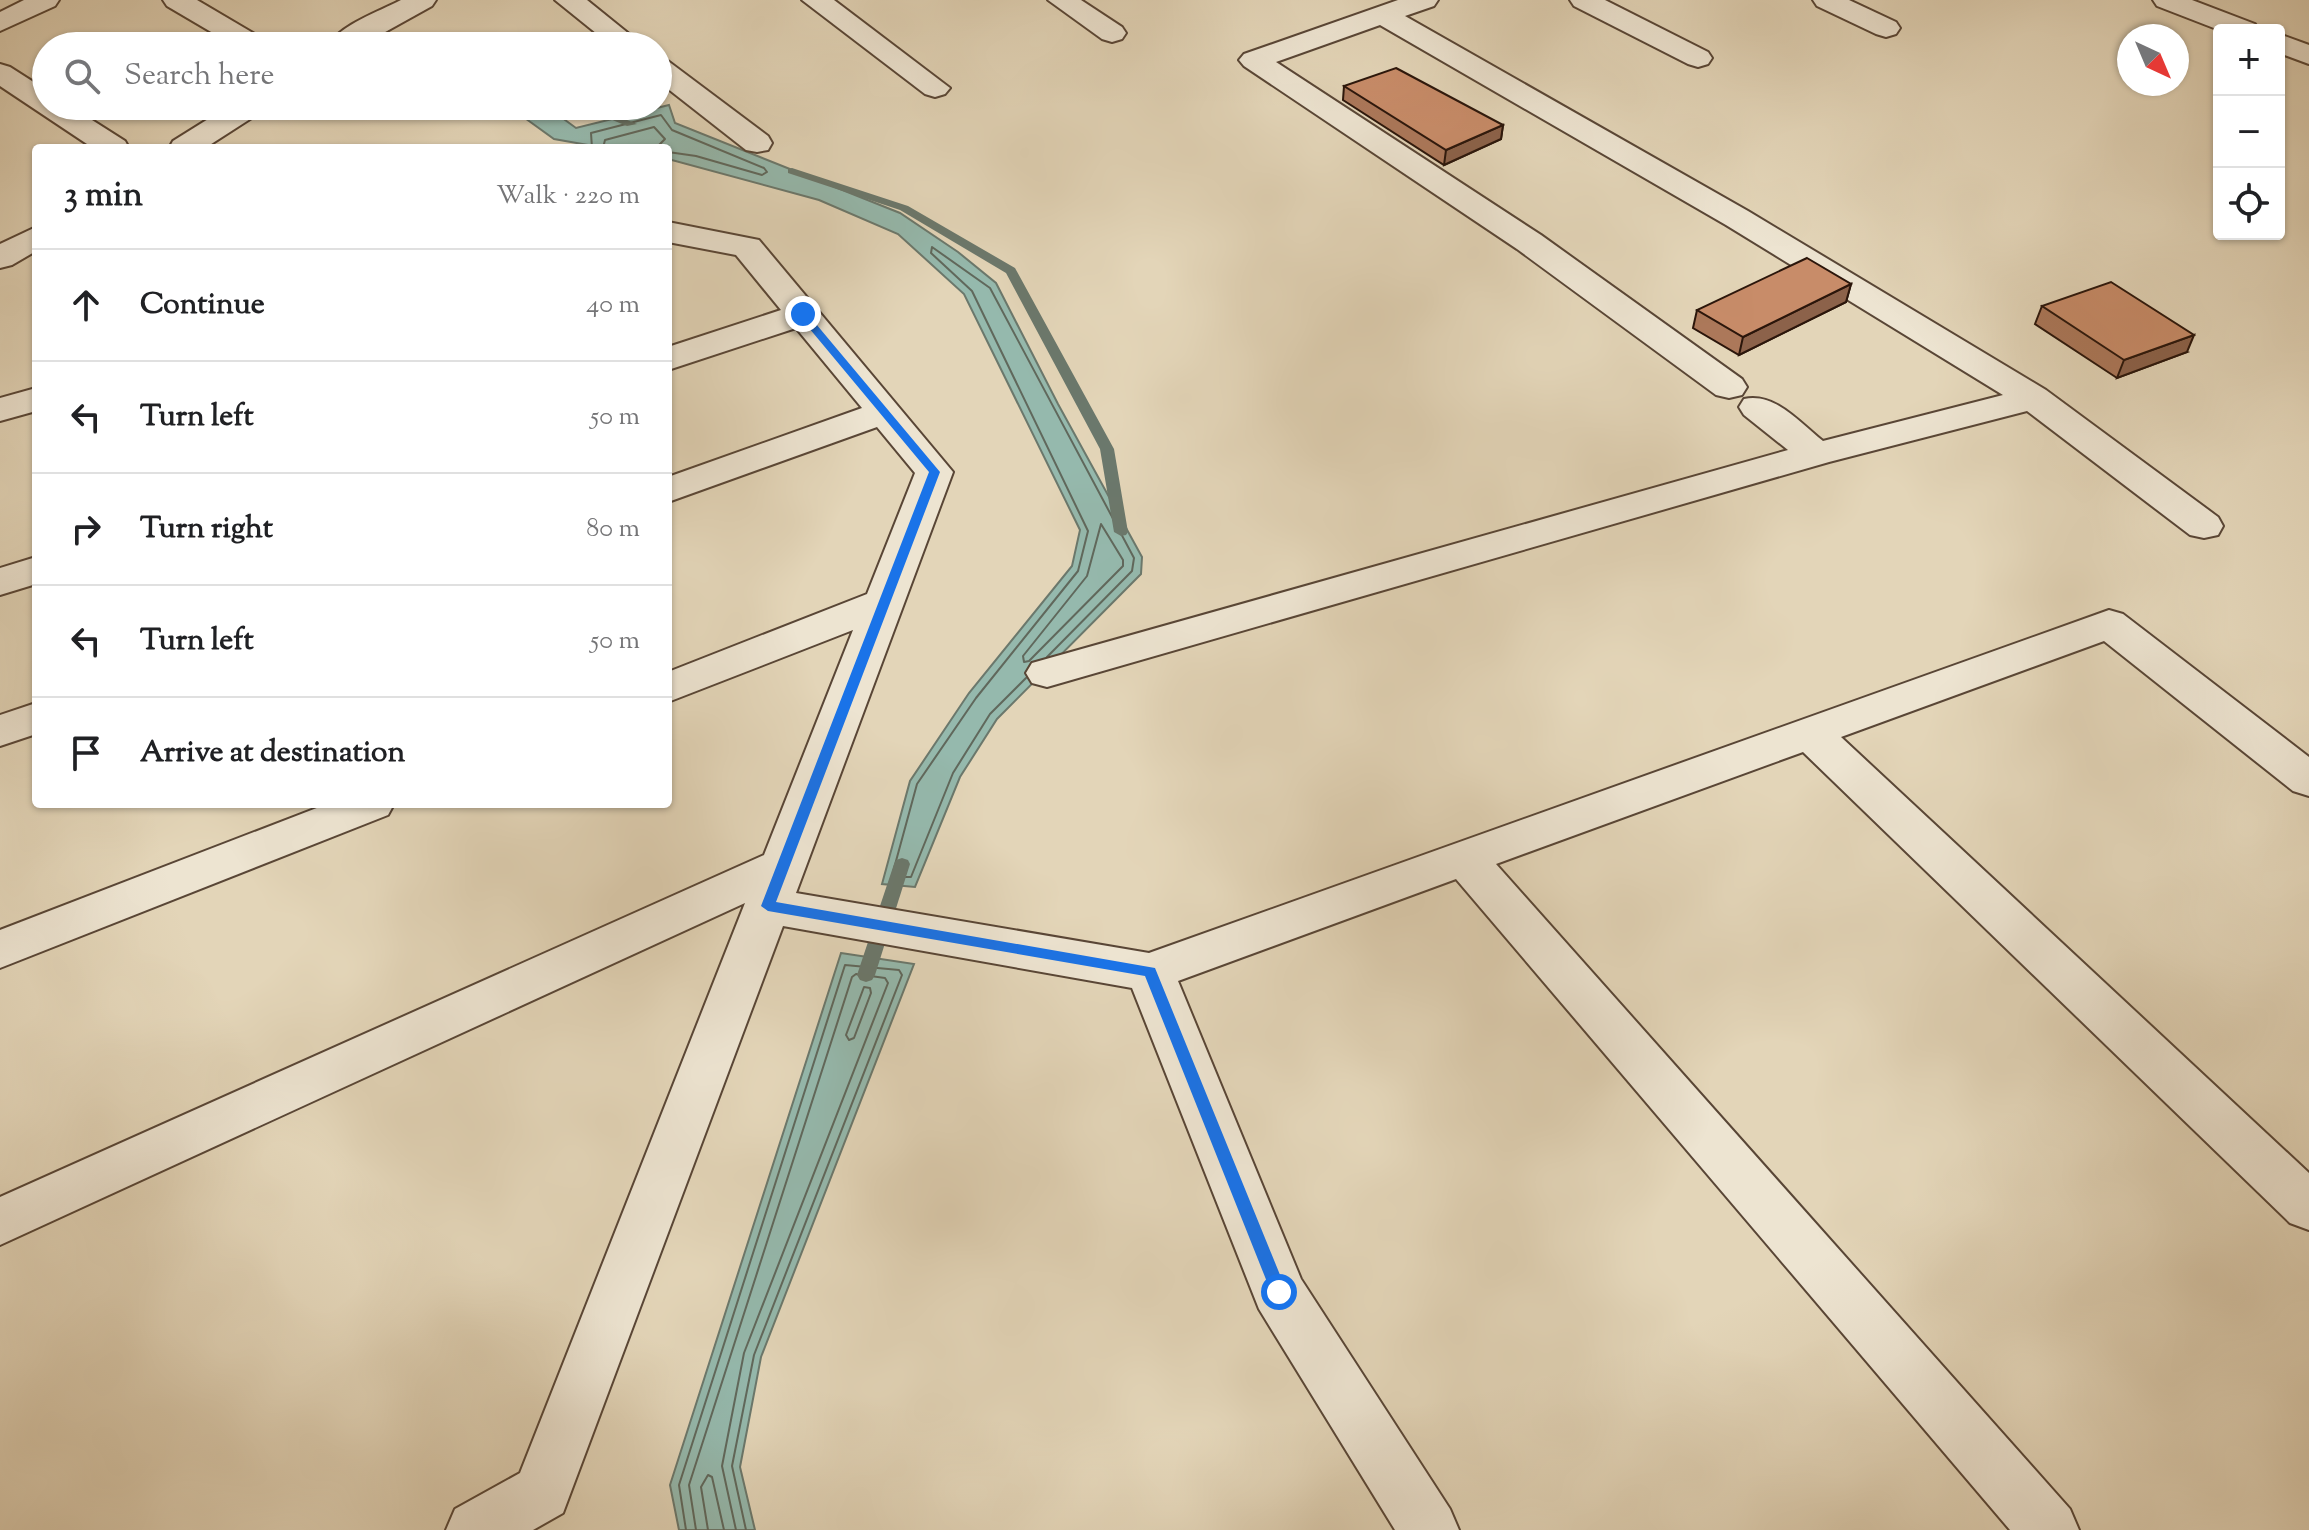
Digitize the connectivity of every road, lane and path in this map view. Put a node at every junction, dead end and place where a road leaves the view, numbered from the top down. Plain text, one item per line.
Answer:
1 (45, 0) edge
2 (177, 0) edge
3 (422, 0) edge
4 (569, 0) edge
5 (816, 0) edge
6 (1062, 0) edge
7 (1424, 0) edge
8 (1584, 0) edge
9 (1827, 0) edge
10 (2167, 0) edge
11 (1382, 15) junction
12 (0, 23) edge
13 (2229, 24) edge
14 (1886, 28) dead end
15 (231, 32) edge
16 (363, 32) edge
17 (611, 32) edge
18 (1112, 33) dead end
19 (2285, 45) edge
20 (2309, 55) edge
21 (1698, 58) dead end
22 (0, 73) edge
23 (672, 78) edge
24 (935, 88) dead end
25 (32, 94) edge
26 (71, 120) edge
27 (229, 120) edge
28 (757, 143) dead end
29 (108, 144) edge
30 (192, 144) edge
31 (672, 233) edge
32 (32, 239) edge
33 (0, 258) edge
34 (803, 314) junction
35 (672, 358) edge
36 (2033, 398) junction
37 (32, 400) edge
38 (0, 410) edge
39 (885, 412) junction
40 (1816, 454) junction
41 (672, 489) edge
42 (2204, 526) dead end
43 (32, 571) edge
44 (0, 582) edge
45 (883, 603) junction
46 (1047, 673) dead end
47 (672, 686) edge
48 (32, 719) edge
49 (0, 731) edge
50 (1810, 733) junction
51 (2309, 780) edge
52 (362, 808) edge
53 (1464, 858) junction
54 (775, 886) junction
55 (0, 950) edge
56 (1150, 972) junction
57 (2309, 1207) edge
58 (0, 1222) edge
59 (476, 1530) edge
60 (1429, 1530) edge
61 (2049, 1530) edge

1 - 12 street
2 - 15 street
3 - 16 street
4 - 17 street
5 - 24 street
6 - 18 street
7 - 11 street
8 - 21 street
9 - 14 street
10 - 13 street
11 - 36 street
11 - 40 street
19 - 20 street
22 - 25 street
23 - 28 street
26 - 29 street
27 - 30 street
31 - 34 street
32 - 33 street
34 - 35 street
34 - 39 street
36 - 40 street
36 - 42 street
37 - 38 street
39 - 41 street
39 - 45 street
40 - 46 street
43 - 44 street
45 - 47 street
45 - 54 street
48 - 49 street
50 - 51 street
50 - 53 street
50 - 57 street
52 - 55 street
53 - 56 street
53 - 61 street
54 - 56 street
54 - 58 street
54 - 59 street
56 - 60 street

